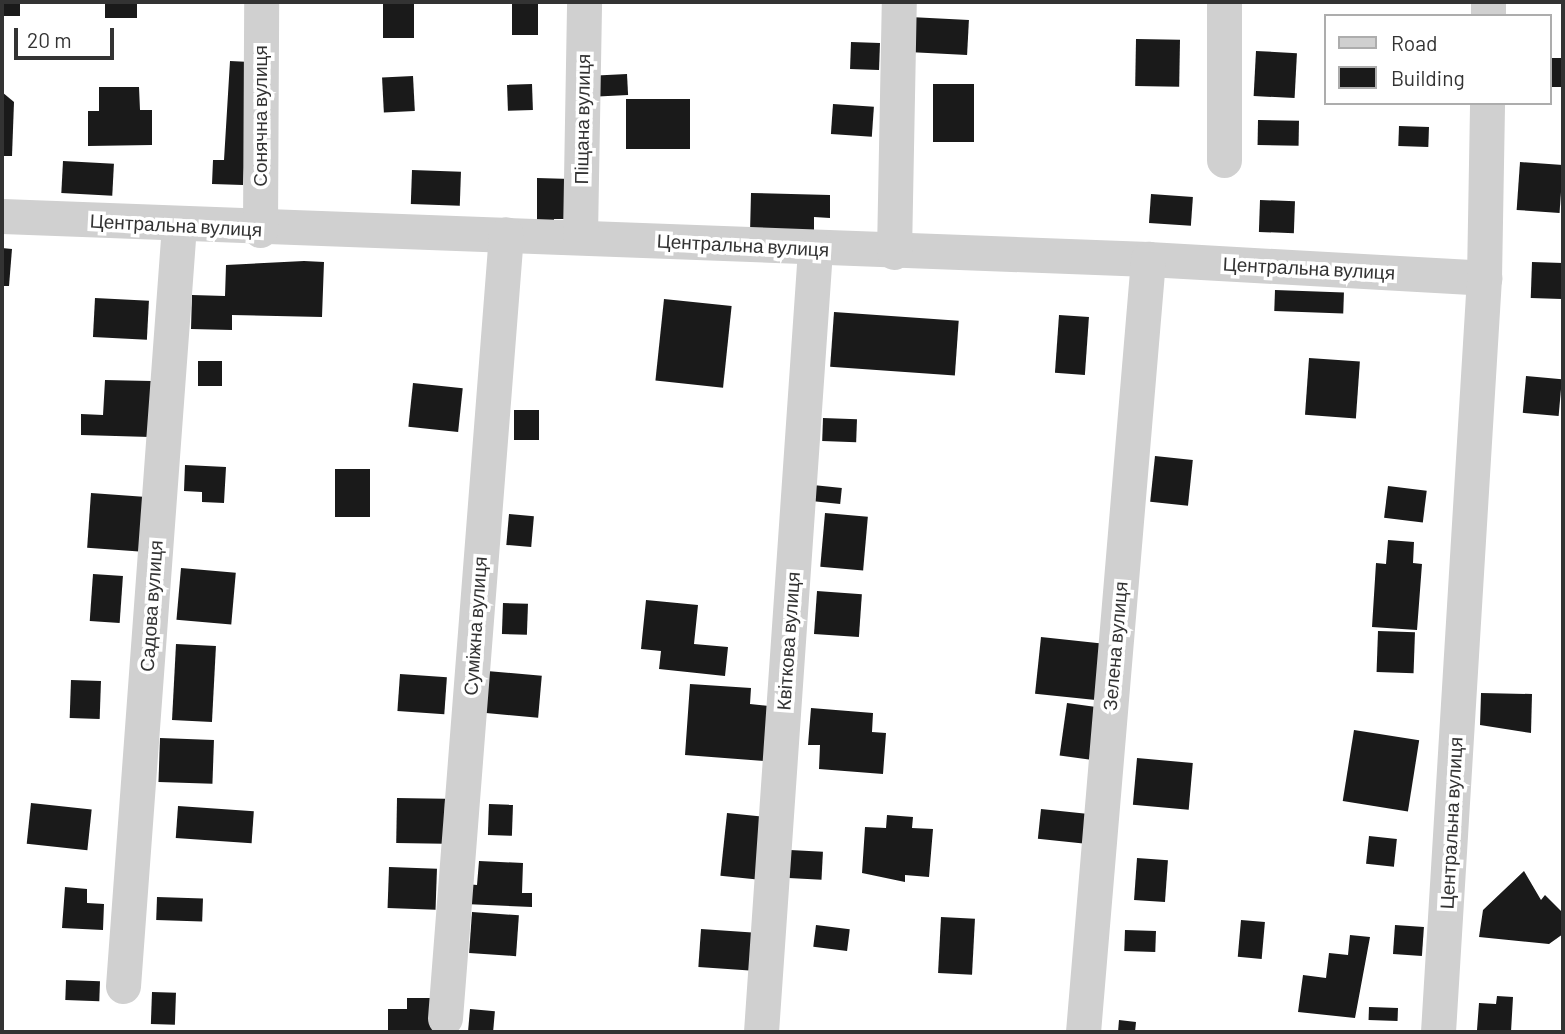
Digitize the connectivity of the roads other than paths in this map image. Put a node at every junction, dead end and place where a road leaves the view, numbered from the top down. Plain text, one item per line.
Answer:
1 (261, 2) edge
2 (584, 2) edge
3 (899, 2) edge
4 (1224, 2) edge
5 (1487, 105) edge
6 (1224, 160) dead end
7 (2, 216) edge
8 (180, 226) junction
9 (260, 230) junction
10 (506, 234) junction
11 (580, 236) junction
12 (815, 249) junction
13 (894, 252) junction
14 (1148, 259) junction
15 (1484, 278) junction
16 (123, 986) dead end
17 (445, 1018) dead end
18 (761, 1032) edge
19 (1083, 1032) edge
20 (1438, 1032) edge

1 - 9 street, Сонячна вулиця
2 - 11 street, Піщана вулиця
3 - 13 street
4 - 6 street
5 - 15 street, Центральна вулиця
7 - 8 street, Центральна вулиця
8 - 9 street, Центральна вулиця
8 - 16 street, Садова вулиця
9 - 10 street, Центральна вулиця
10 - 11 street, Центральна вулиця
10 - 17 street, Суміжна вулиця
11 - 12 street, Центральна вулиця
12 - 13 street, Центральна вулиця
12 - 18 street, Квіткова вулиця
13 - 14 street, Центральна вулиця
14 - 15 street, Центральна вулиця
14 - 19 street, Зелена вулиця
15 - 20 street, Центральна вулиця

